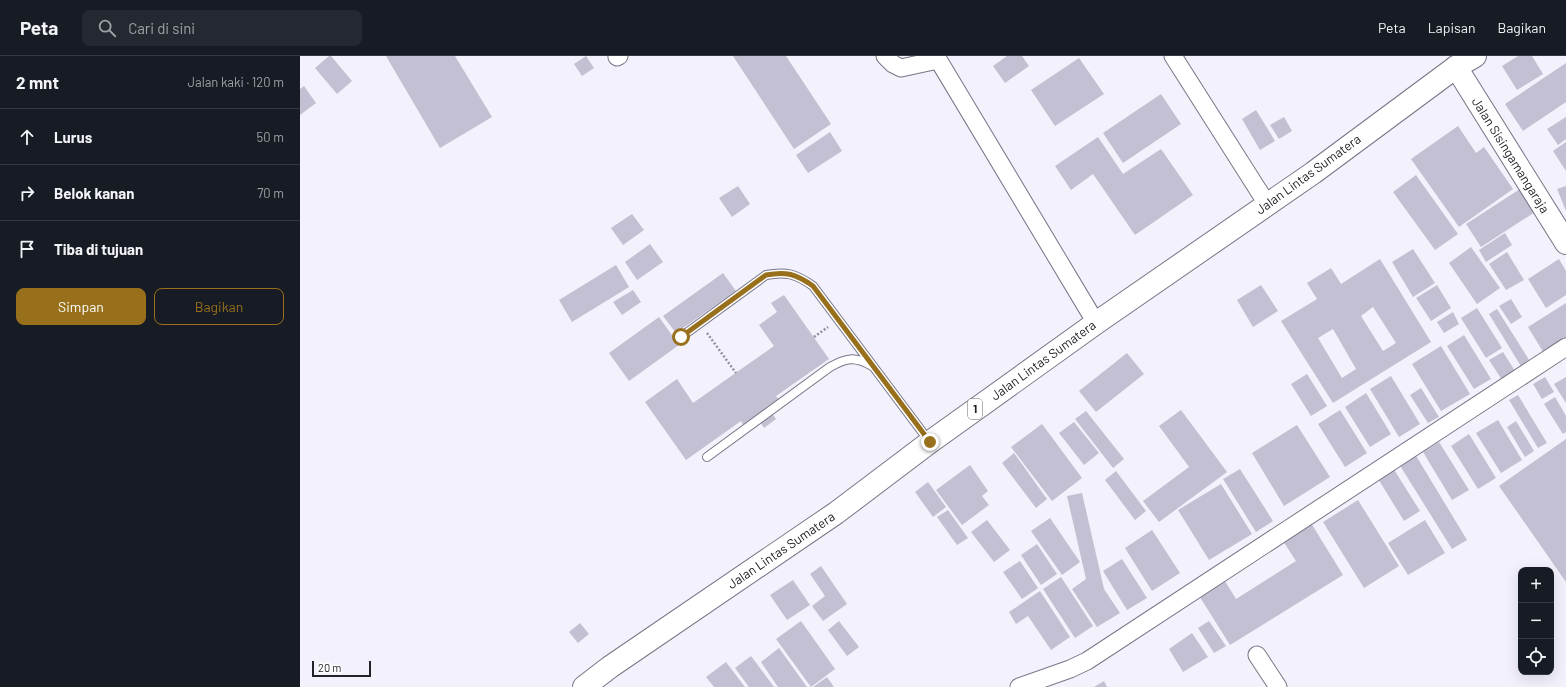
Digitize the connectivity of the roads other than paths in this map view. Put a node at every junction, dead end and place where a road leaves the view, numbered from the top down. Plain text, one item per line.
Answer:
1 (885, 56) edge
2 (1173, 56) edge
3 (1475, 56) edge
4 (937, 58) edge
5 (1460, 61) edge
6 (1267, 204) junction
7 (1566, 243) edge
8 (1096, 323) junction
9 (681, 337) dead end
10 (1566, 347) edge
11 (874, 367) junction
12 (930, 442) junction
13 (707, 457) dead end
14 (1257, 655) dead end
15 (584, 687) edge
16 (1019, 687) edge
17 (1278, 687) edge

1 - 4 street
2 - 6 street
3 - 5 main road, Jalan Lintas Sumatera
4 - 8 street
5 - 6 main road, Jalan Lintas Sumatera / 1
5 - 7 main road, Jalan Sisingamangaraja
6 - 8 main road, Jalan Lintas Sumatera / 1
8 - 12 main road, Jalan Lintas Sumatera / 1
9 - 11 lane
10 - 16 street
11 - 12 lane
11 - 13 lane
12 - 15 main road, Jalan Lintas Sumatera / 1
14 - 17 street

